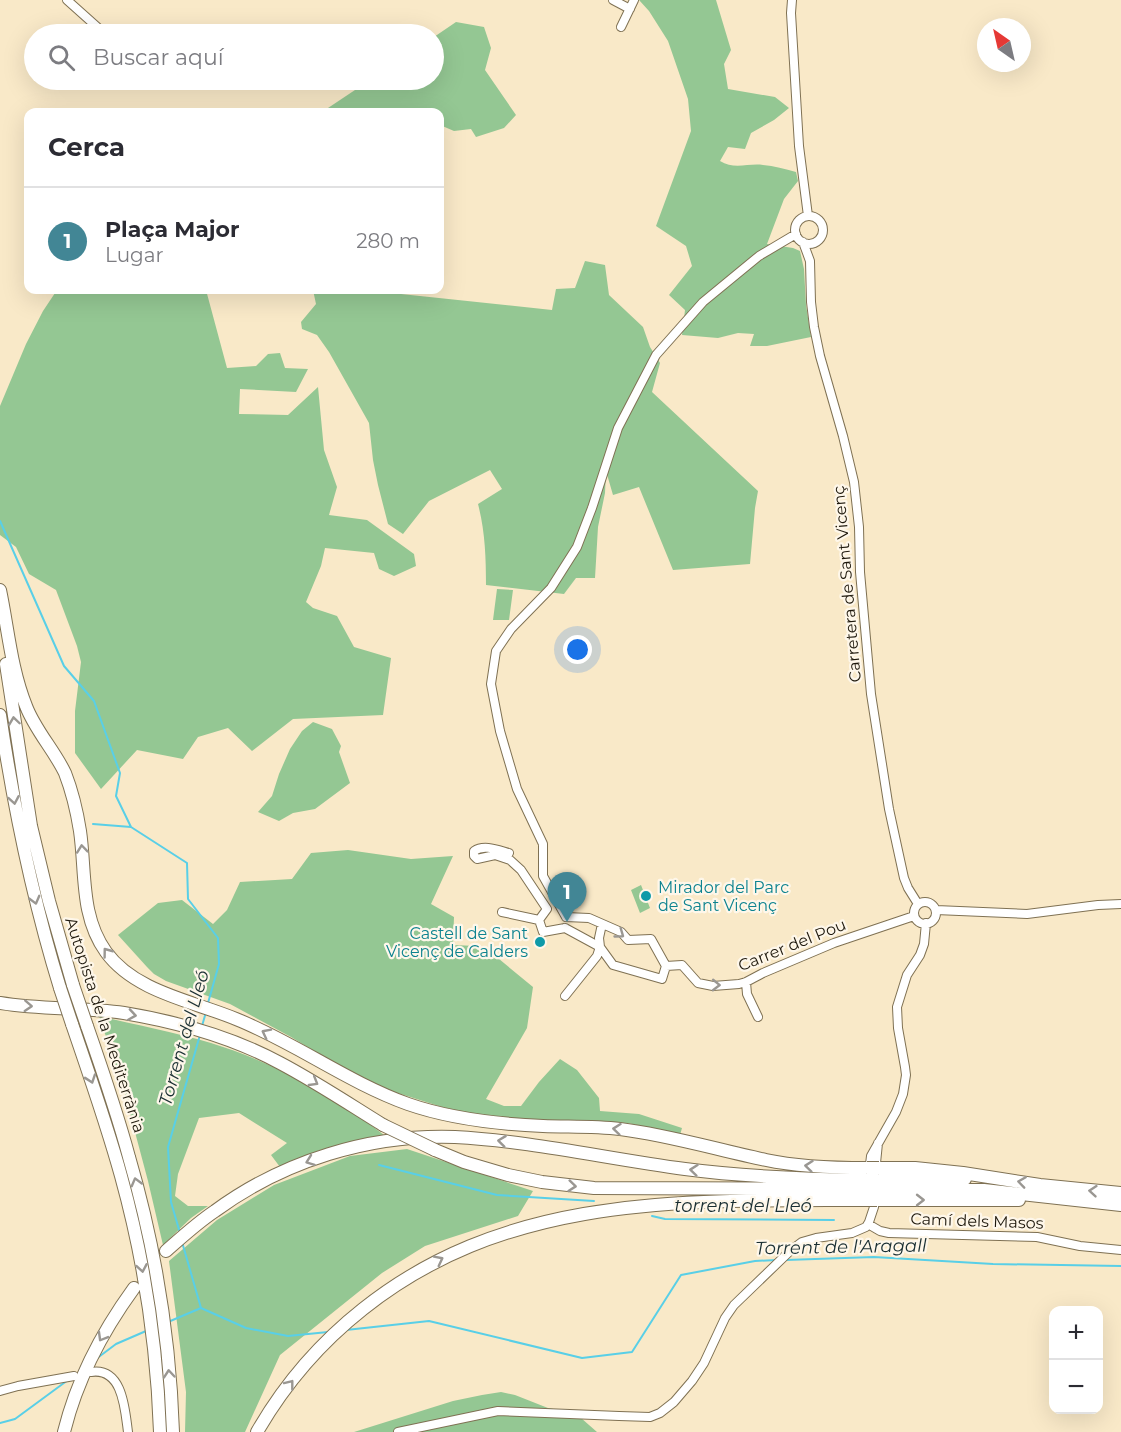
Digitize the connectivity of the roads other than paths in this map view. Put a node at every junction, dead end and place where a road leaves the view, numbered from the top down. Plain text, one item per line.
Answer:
1 (67, 0) edge
2 (613, 0) edge
3 (634, 0) edge
4 (792, 0) edge
5 (630, 9) junction
6 (94, 24) edge
7 (621, 27) dead end
8 (808, 216) junction
9 (796, 234) junction
10 (819, 239) junction
11 (803, 242) junction
12 (810, 261) junction
13 (0, 590) edge
14 (0, 629) edge
15 (0, 715) edge
16 (509, 853) dead end
17 (918, 904) junction
18 (1121, 904) edge
19 (936, 910) junction
20 (502, 912) dead end
21 (914, 916) junction
22 (566, 917) junction
23 (539, 920) junction
24 (926, 923) junction
25 (602, 924) junction
26 (565, 928) junction
27 (600, 947) junction
28 (666, 966) junction
29 (746, 982) junction
30 (565, 996) dead end
31 (0, 1003) edge
32 (758, 1017) dead end
33 (872, 1184) junction
34 (1121, 1193) edge
35 (1121, 1205) edge
36 (869, 1223) junction
37 (1121, 1250) edge
38 (166, 1251) dead end
39 (134, 1288) dead end
40 (91, 1372) dead end
41 (74, 1376) dead end
42 (0, 1391) edge
43 (64, 1432) edge
44 (128, 1432) edge
45 (160, 1432) edge
46 (173, 1432) edge
47 (257, 1432) edge
48 (398, 1432) edge

1 - 6 street
2 - 5 street
3 - 5 street
4 - 8 street
5 - 7 street
8 - 9 street
8 - 10 street
9 - 11 street
9 - 22 street
10 - 11 street
10 - 12 street, Carretera de Sant Vicenç
11 - 12 street, Carretera de Sant Vicenç
12 - 17 street, Carretera de Sant Vicenç
33 -> 13 highway
46 -> 14 highway, Autopista de la Mediterrània, bridge
15 -> 45 highway, Autopista de la Mediterrània, bridge
16 - 23 street
17 - 19 street
17 - 21 street
18 - 19 street
19 - 24 street
20 - 23 street
21 - 24 street
21 - 29 street, Carrer del Pou
22 - 25 street
22 - 26 street
23 - 26 street
24 - 36 street
25 - 27 street
25 -> 28 street
26 - 27 street
27 - 28 street
27 - 30 street
28 -> 29 street, Carrer del Pou
29 - 32 street
31 -> 33 highway, bridge
34 -> 33 highway
33 -> 35 highway
33 -> 38 highway
47 -> 33 highway
36 - 37 street, Camí dels Masos
36 - 48 street
39 -> 43 highway
40 - 44 street
41 - 42 street

